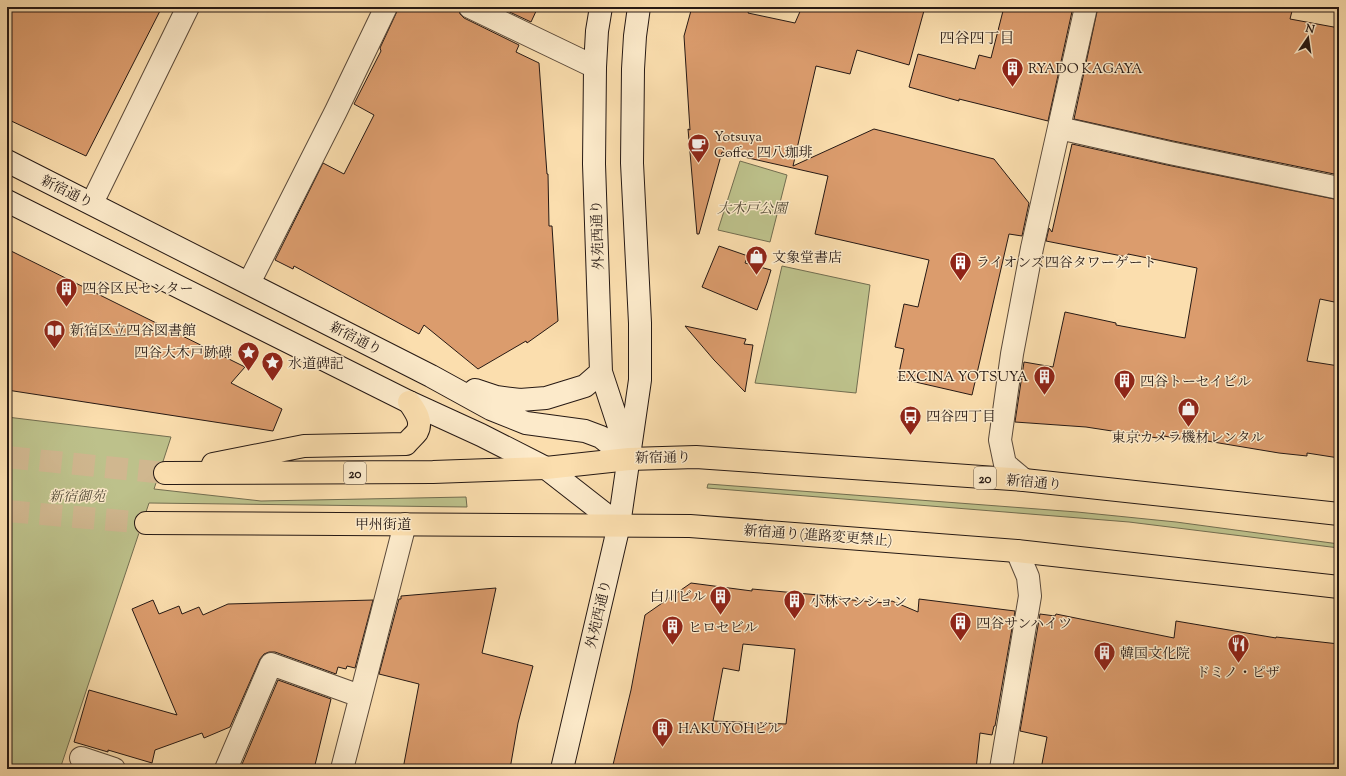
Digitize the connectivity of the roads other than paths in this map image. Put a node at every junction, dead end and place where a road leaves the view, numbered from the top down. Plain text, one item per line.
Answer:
1 (188, 7) edge
2 (386, 7) edge
3 (470, 7) edge
4 (601, 7) edge
5 (639, 7) edge
6 (1086, 7) edge
7 (595, 67) junction
8 (1059, 128) junction
9 (7, 162) edge
10 (1339, 188) edge
11 (7, 201) edge
12 (92, 204) junction
13 (249, 283) junction
14 (602, 372) junction
15 (431, 376) junction
16 (409, 402) junction
17 (629, 459) junction
18 (546, 468) junction
19 (1024, 480) junction
20 (1339, 514) edge
21 (146, 523) tunnel mouth
22 (405, 524) junction
23 (620, 525) junction
24 (1017, 551) junction
25 (1339, 587) edge
26 (360, 696) junction
27 (81, 758) dead end
28 (114, 769) edge
29 (226, 769) edge
30 (342, 769) edge
31 (562, 769) edge
32 (1001, 769) edge

1 - 12 street
2 - 13 street
3 - 7 street
4 - 7 street, 外苑西通り
5 - 17 street, 外苑西通り
6 - 8 street
7 - 14 street, 外苑西通り
8 - 10 street
8 - 19 street
9 - 12 street, 新宿通り
11 - 16 street
12 - 13 street, 新宿通り
13 - 15 street, 新宿通り
14 - 15 street
14 - 17 street, 外苑西通り
15 - 17 street, 新宿通り
16 - 18 street
16 - 18 highway, 20
17 - 18 highway, 20
17 - 19 highway, 新宿通り / 20
17 - 23 street, 外苑西通り
18 - 23 street
19 - 20 highway, 新宿通り / 20
21 - 22 highway, 甲州街道
22 - 23 highway, 甲州街道
22 - 26 street
23 - 24 highway, 新宿通り(進路変更禁止)
23 - 31 street, 外苑西通り
24 - 25 highway
24 - 32 street
26 - 29 street
26 - 30 street
27 - 28 street

